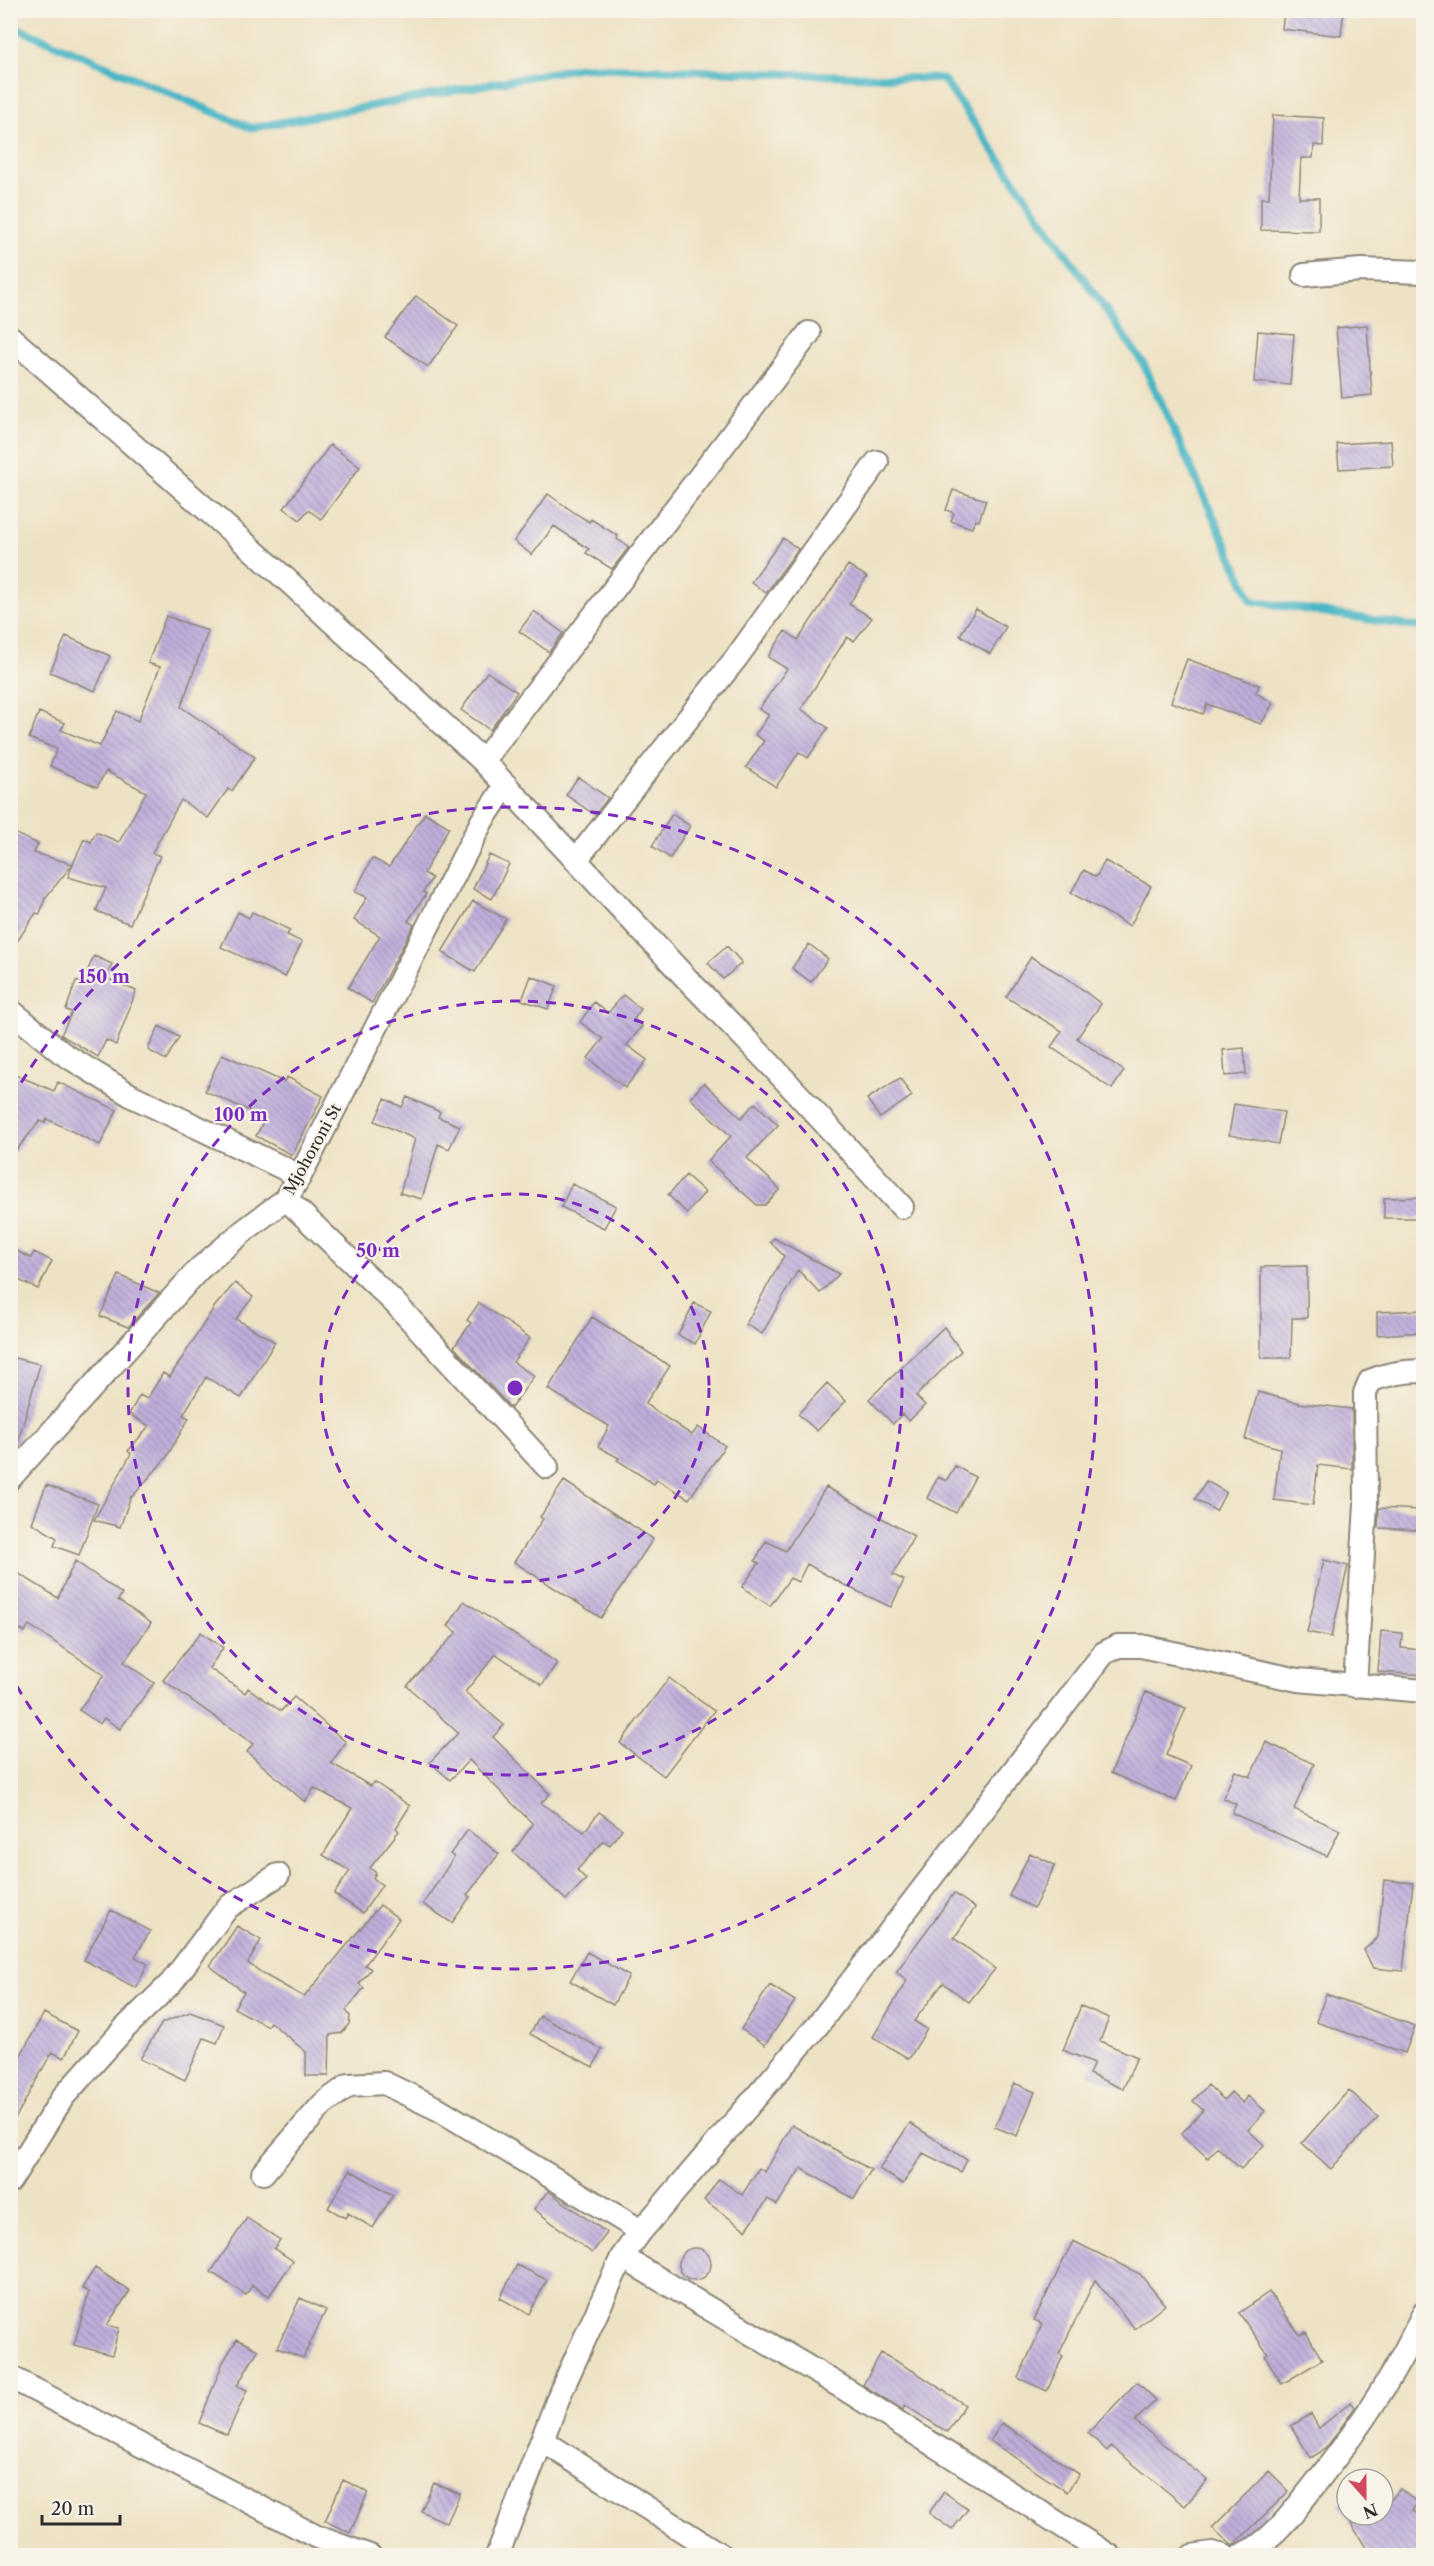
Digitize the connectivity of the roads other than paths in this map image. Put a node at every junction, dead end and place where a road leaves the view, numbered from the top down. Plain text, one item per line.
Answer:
1 (1424, 272) edge
2 (1305, 275) dead end
3 (809, 333) dead end
4 (10, 337) edge
5 (877, 462) dead end
6 (483, 761) junction
7 (506, 785) junction
8 (576, 860) junction
9 (10, 1010) edge
10 (300, 1176) junction
11 (286, 1199) junction
12 (902, 1207) dead end
13 (1424, 1371) edge
14 (547, 1467) dead end
15 (12, 1474) edge
16 (1356, 1686) junction
17 (1424, 1691) edge
18 (278, 1875) dead end
19 (263, 2174) dead end
20 (10, 2181) edge
21 (641, 2231) junction
22 (622, 2257) junction
23 (1424, 2312) edge
24 (10, 2376) edge
25 (543, 2441) junction
26 (370, 2556) edge
27 (498, 2556) edge
28 (722, 2556) edge
29 (1110, 2556) edge
30 (1192, 2556) edge
31 (1224, 2556) edge
32 (1241, 2556) edge

1 - 2 street
3 - 6 street
4 - 6 street
5 - 8 street
6 - 7 street
7 - 8 street
7 - 10 street, Mjohoroni St
8 - 12 street
9 - 10 street
10 - 11 street, Mjohoroni St
11 - 14 street
11 - 15 street, Mjohoroni St
13 - 16 street
16 - 17 street
16 - 21 street
18 - 20 street
19 - 21 street
21 - 22 street
22 - 25 street
22 - 29 street
23 - 32 street
24 - 26 street
25 - 27 street
25 - 28 street
30 - 31 street

